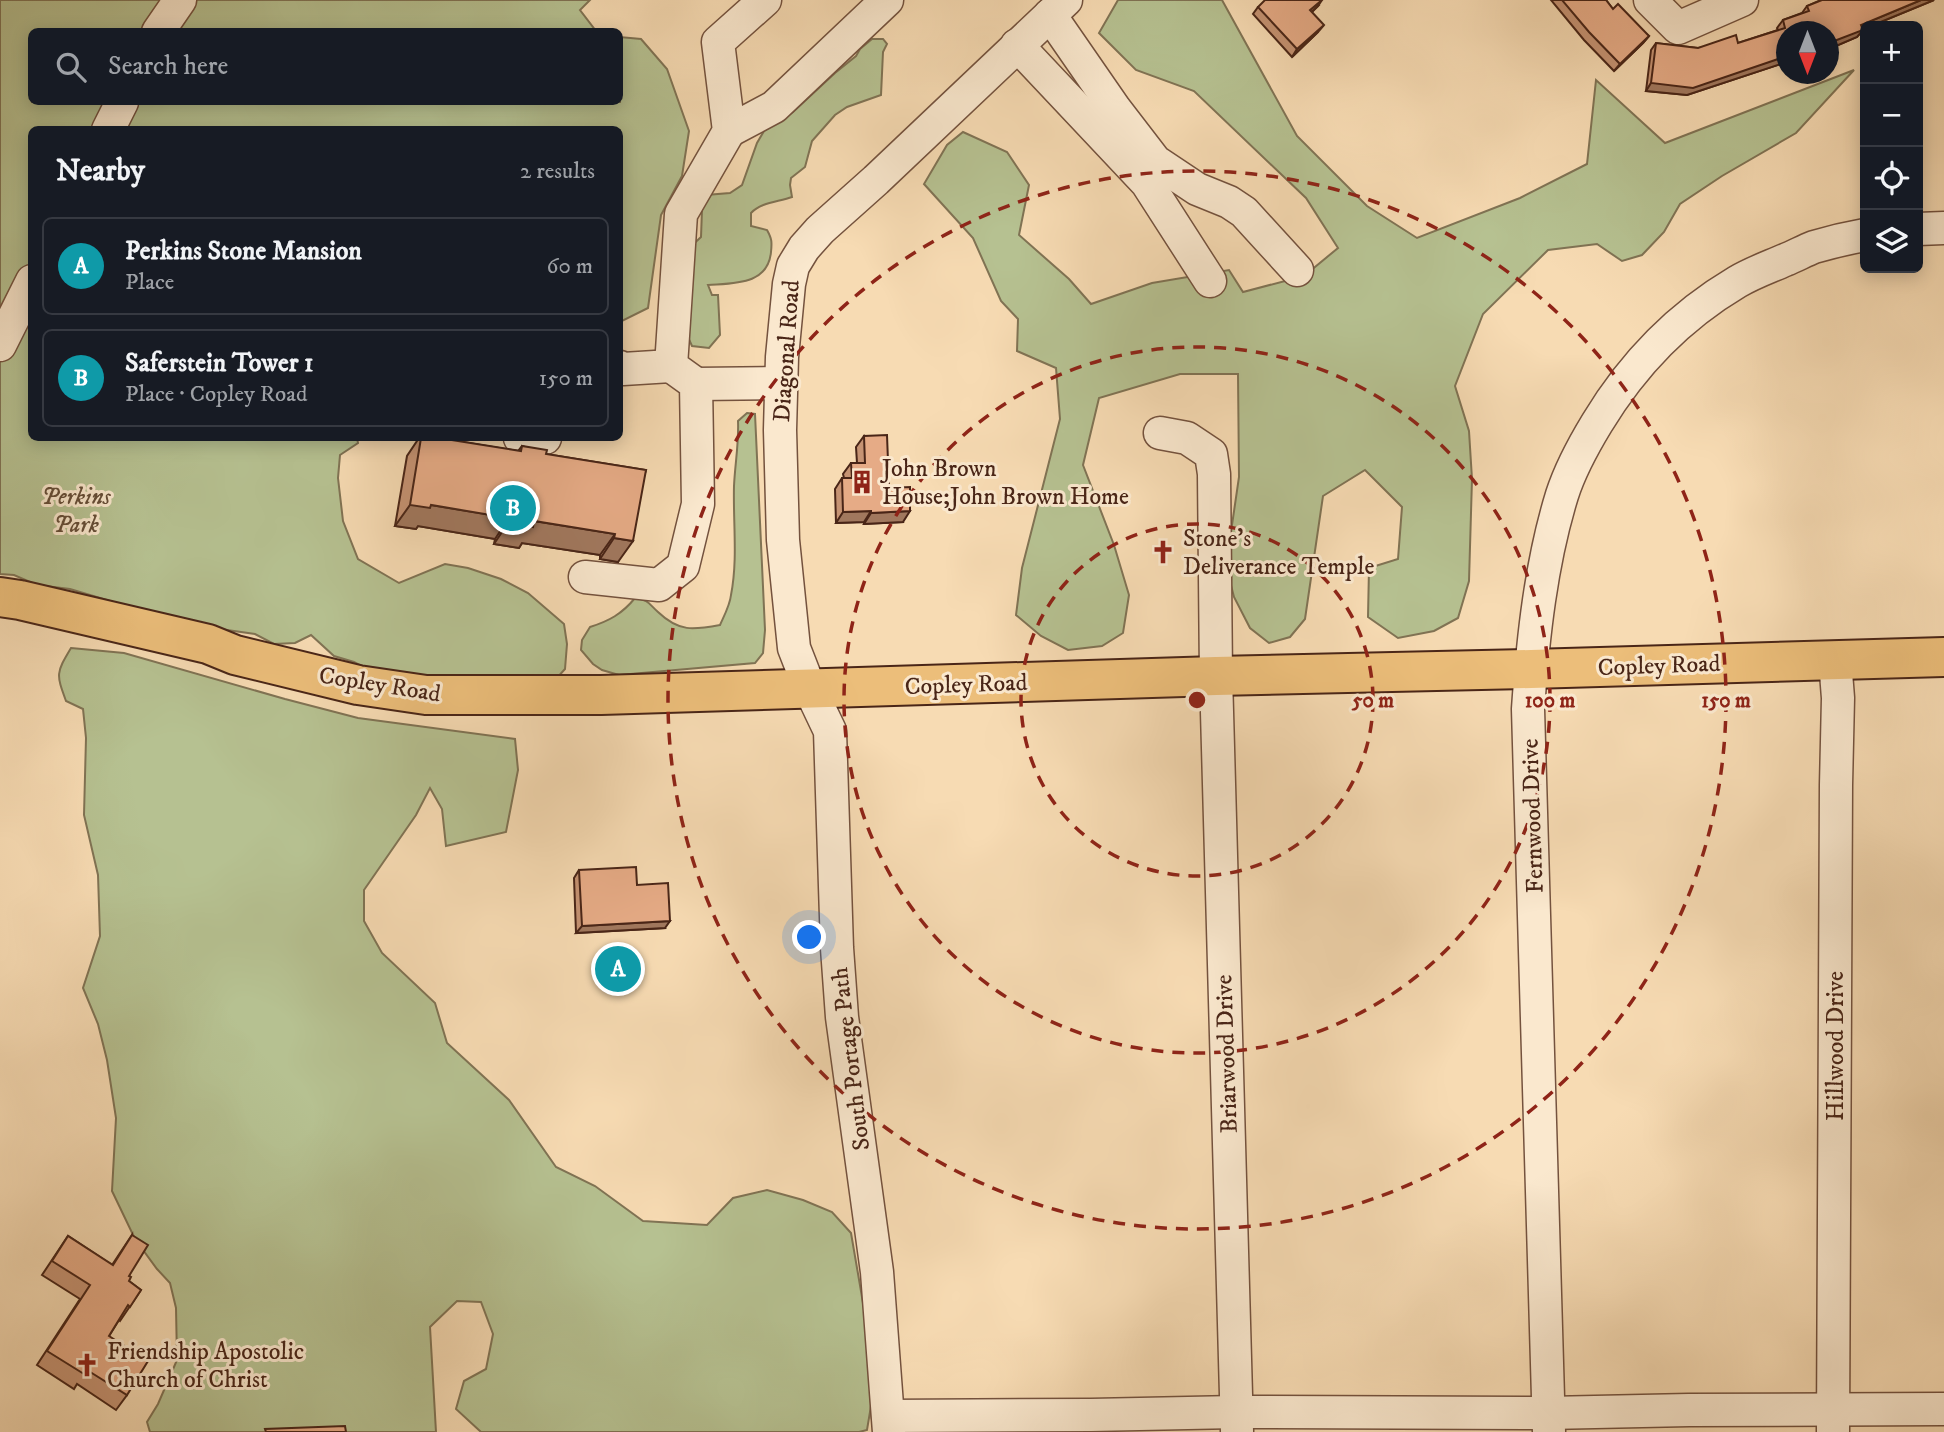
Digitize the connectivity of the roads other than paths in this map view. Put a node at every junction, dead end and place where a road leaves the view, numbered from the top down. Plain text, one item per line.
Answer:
1 (180, 0) edge
2 (765, 0) edge
3 (887, 0) edge
4 (1650, 0) edge
5 (1742, 0) edge
6 (1059, 5) edge
7 (161, 28) edge
8 (1017, 45) junction
9 (120, 105) edge
10 (110, 126) edge
11 (729, 131) junction
12 (1944, 228) edge
13 (1923, 229) edge
14 (1860, 236) edge
15 (1297, 270) dead end
16 (1210, 281) dead end
17 (28, 289) edge
18 (0, 345) edge
19 (623, 370) edge
20 (683, 375) junction
21 (782, 383) junction
22 (1160, 433) dead end
23 (585, 577) dead end
24 (0, 597) edge
25 (1944, 657) edge
26 (1835, 660) junction
27 (1531, 669) junction
28 (1216, 676) junction
29 (810, 689) junction
30 (1944, 1409) edge
31 (1833, 1421) edge
32 (1237, 1422) edge
33 (1549, 1423) edge
34 (888, 1424) edge

1 - 7 street
2 - 11 street
3 - 11 street
4 - 5 street
6 - 8 street, Diagonal Road
6 - 15 street
8 - 16 street
8 - 21 street, Diagonal Road
9 - 10 street
11 - 20 street
12 - 13 street
14 - 27 street, Fernwood Drive
17 - 18 street
19 - 20 street
20 - 21 street
20 - 23 street
21 - 29 street, Diagonal Road
22 - 28 street, Briarwood Drive
24 - 29 main road, Copley Road
25 - 26 main road, Copley Road
26 - 27 main road, Copley Road
26 - 31 street, Hillwood Drive
27 - 28 main road, Copley Road
27 - 33 street, Fernwood Drive
28 - 29 main road, Copley Road
28 - 32 street, Briarwood Drive
29 - 34 street, South Portage Path
30 - 31 street
31 - 33 street
32 - 33 street
32 - 34 street

